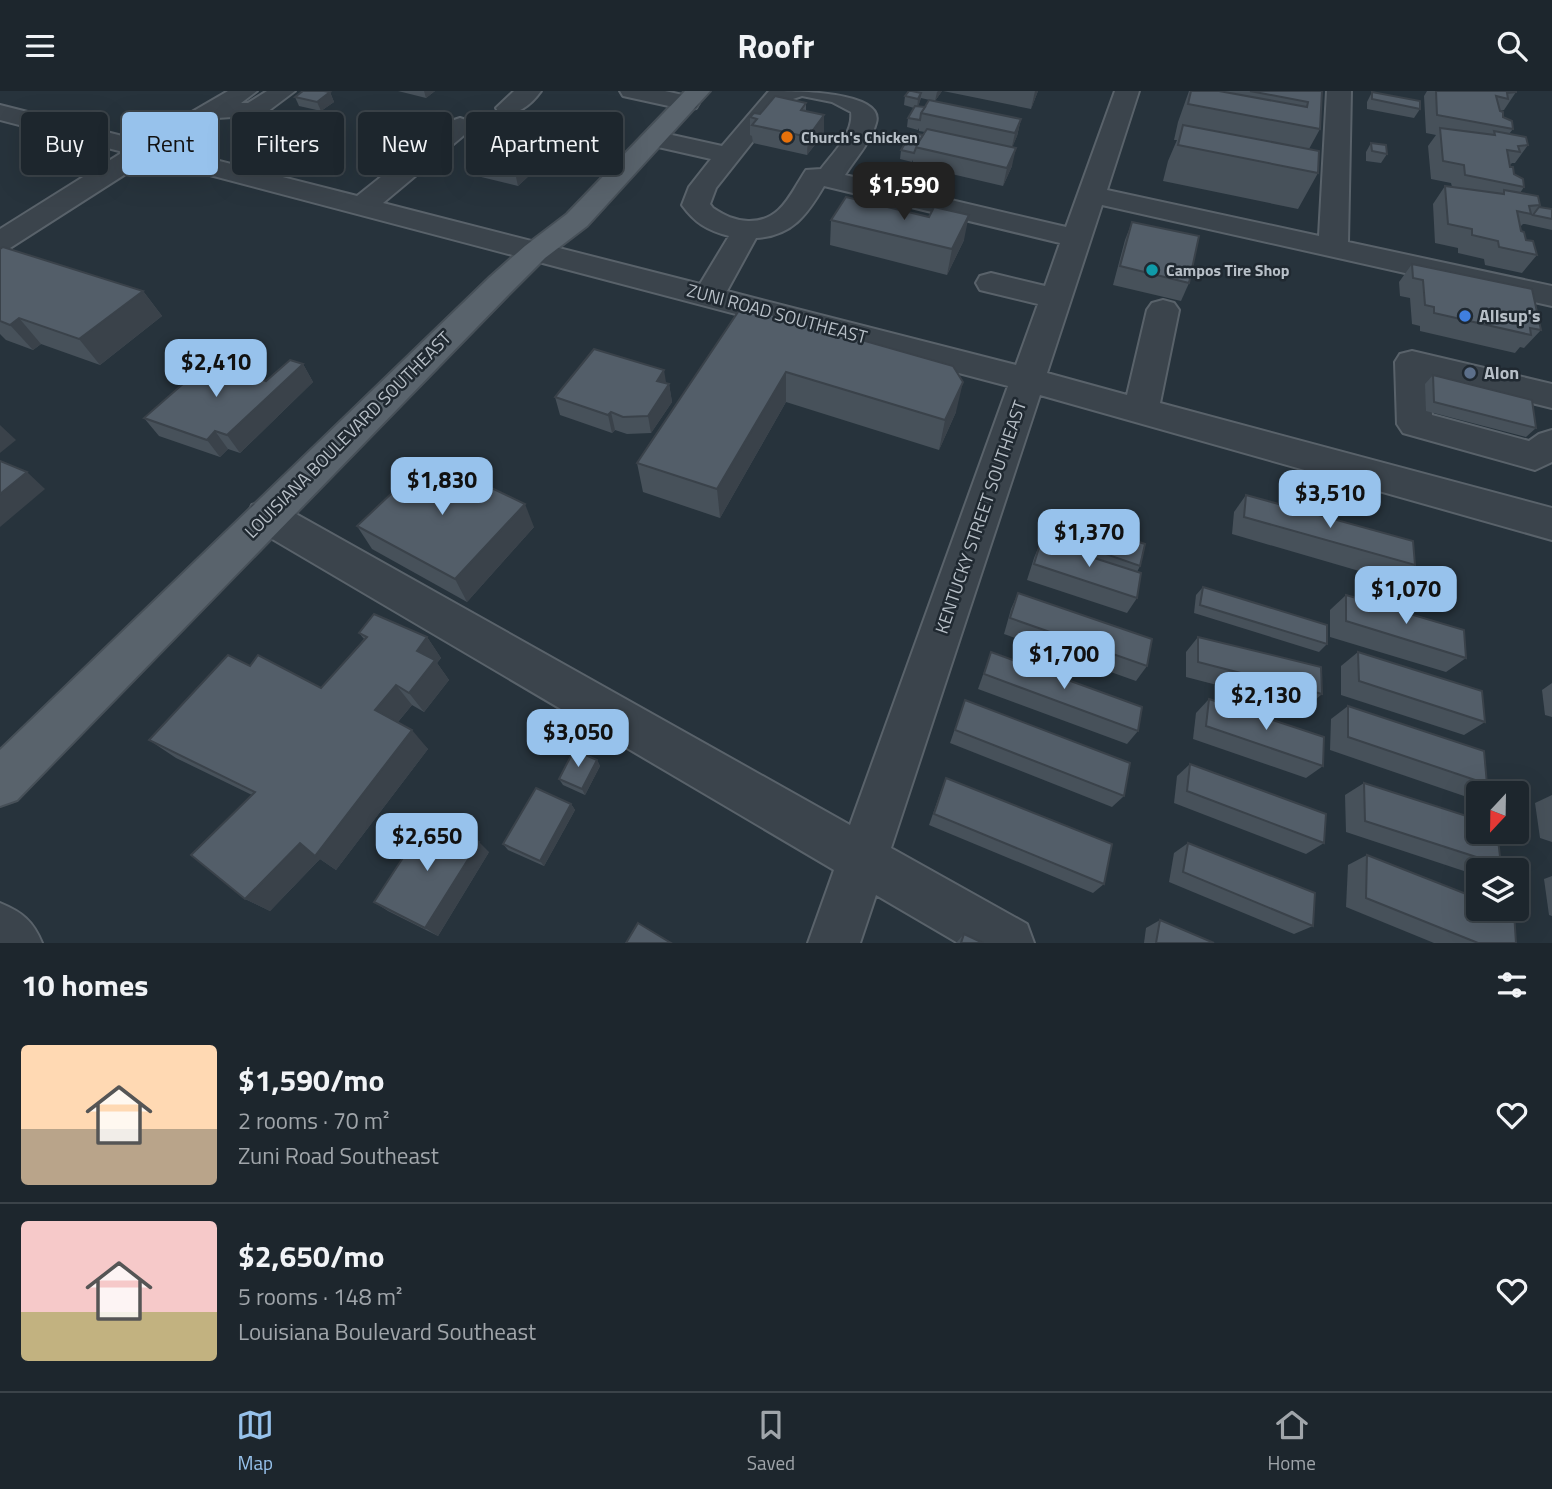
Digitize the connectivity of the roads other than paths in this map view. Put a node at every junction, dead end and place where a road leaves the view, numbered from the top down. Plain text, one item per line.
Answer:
1 (529, 91) edge
2 (632, 91) edge
3 (794, 91) edge
4 (810, 91) edge
5 (1127, 91) edge
6 (1339, 91) edge
7 (270, 97) edge
8 (693, 97) edge
9 (508, 108) dead end
10 (0, 112) edge
11 (213, 112) edge
12 (460, 126) dead end
13 (654, 139) junction
14 (122, 143) edge
15 (727, 155) junction
16 (122, 166) edge
17 (218, 168) edge
18 (828, 179) junction
19 (1092, 195) junction
20 (362, 206) junction
21 (747, 229) junction
22 (1077, 238) junction
23 (0, 242) edge
24 (1333, 247) junction
25 (535, 252) junction
26 (991, 283) dead end
27 (708, 296) junction
28 (1552, 296) edge
29 (1057, 299) junction
30 (1163, 310) dead end
31 (1029, 380) junction
32 (1552, 396) edge
33 (1141, 411) junction
34 (1437, 430) junction
35 (1552, 443) edge
36 (1507, 449) junction
37 (1427, 490) junction
38 (1517, 515) junction
39 (266, 516) junction
40 (1552, 524) edge
41 (0, 783) edge
42 (863, 862) junction
43 (0, 929) edge
44 (16, 943) edge
45 (834, 943) edge
46 (1007, 943) edge

1 - 9 street
2 - 8 street
3 - 15 street
4 - 18 street
5 - 19 street, KENTUCKY STREET SOUTHEAST
6 - 24 street
7 - 11 street
8 - 13 main road, LOUISIANA BOULEVARD SOUTHEAST
10 - 14 street, ZUNI ROAD SOUTHEAST
12 - 20 street
13 - 15 street
13 - 25 main road, LOUISIANA BOULEVARD SOUTHEAST
15 - 21 street
16 - 23 street
17 - 20 street, ZUNI ROAD SOUTHEAST
18 - 21 street
18 - 22 street
19 - 22 street, KENTUCKY STREET SOUTHEAST
19 - 24 street
20 - 25 street, ZUNI ROAD SOUTHEAST
21 - 27 street
22 - 29 street, KENTUCKY STREET SOUTHEAST
24 - 28 street
25 - 27 street, ZUNI ROAD SOUTHEAST
25 - 39 main road, LOUISIANA BOULEVARD SOUTHEAST
26 - 29 street
27 - 31 street, ZUNI ROAD SOUTHEAST
29 - 31 street, KENTUCKY STREET SOUTHEAST
30 - 33 street
31 - 33 street, ZUNI ROAD SOUTHEAST
31 - 42 street, KENTUCKY STREET SOUTHEAST
32 - 34 street
33 - 37 street, ZUNI ROAD SOUTHEAST
34 - 36 street
34 - 37 street
35 - 36 street
36 - 38 street
37 - 38 street, ZUNI ROAD SOUTHEAST
38 - 40 street, ZUNI ROAD SOUTHEAST
39 - 41 main road, LOUISIANA BOULEVARD SOUTHEAST
39 - 42 street
42 - 45 street, KENTUCKY STREET SOUTHEAST
42 - 46 street
43 - 44 street

